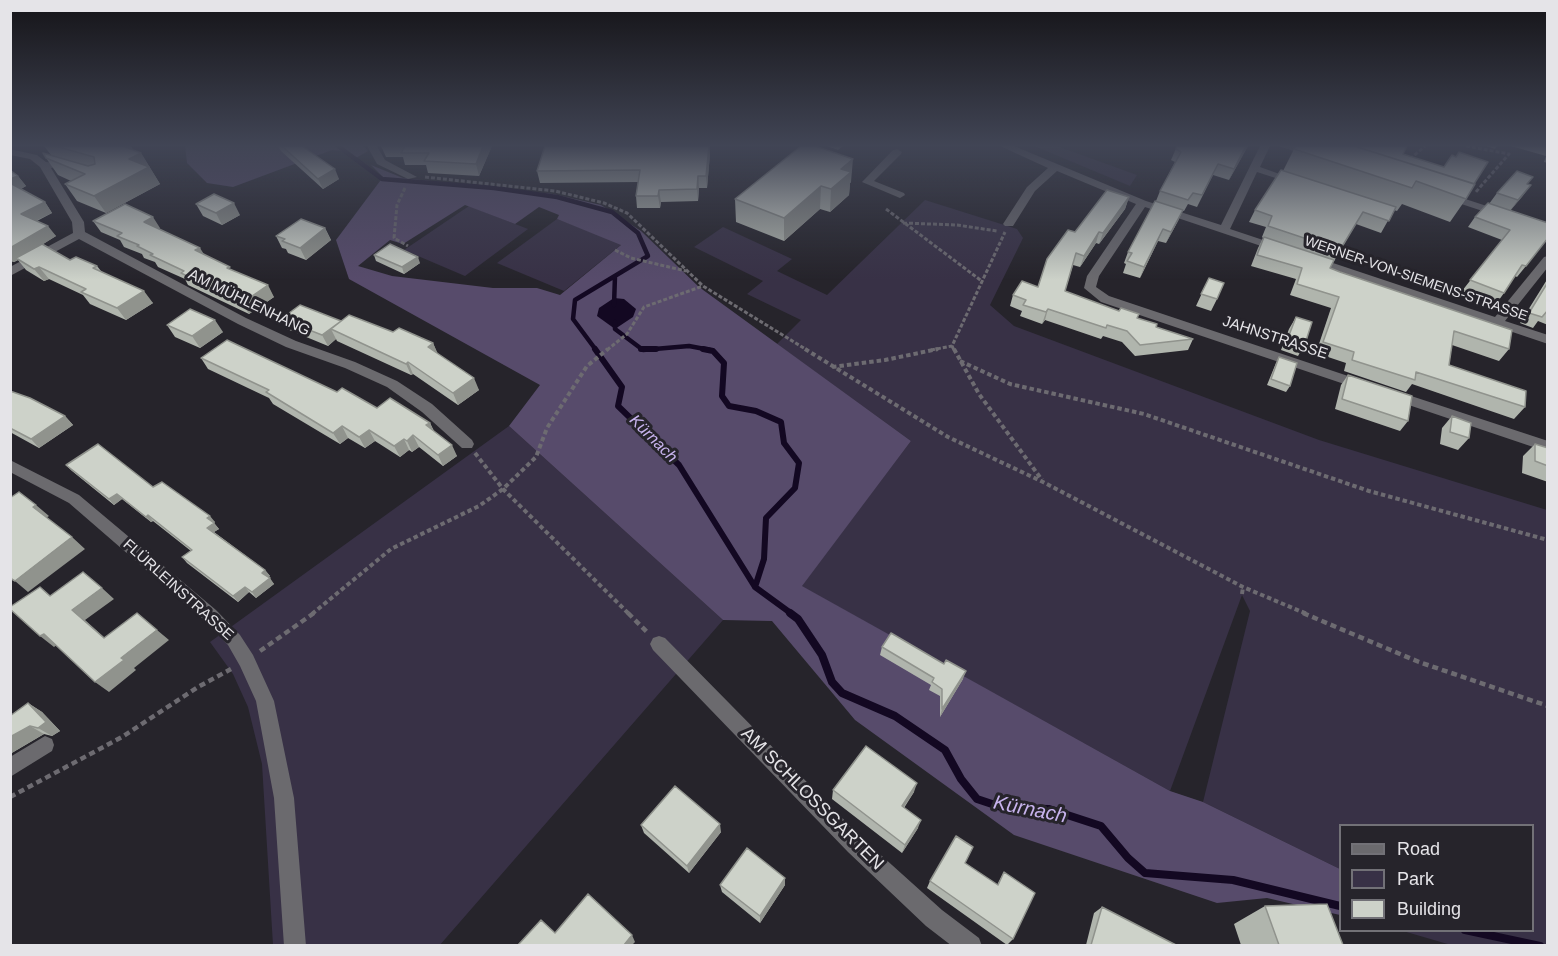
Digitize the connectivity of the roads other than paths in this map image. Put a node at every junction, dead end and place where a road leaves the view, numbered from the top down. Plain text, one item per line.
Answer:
1 (60, 191) edge
2 (889, 191) edge
3 (1030, 191) edge
4 (1112, 191) edge
5 (1243, 191) edge
6 (1433, 192) edge
7 (900, 195) dead end
8 (1142, 203) junction
9 (1507, 217) edge
10 (1007, 228) road end
11 (1224, 230) junction
12 (79, 234) junction
13 (1548, 259) edge
14 (10, 272) edge
15 (1497, 323) junction
16 (1548, 340) edge
17 (467, 444) road end
18 (1548, 447) edge
19 (10, 465) edge
20 (659, 644) road end
21 (45, 745) dead end
22 (10, 768) edge
23 (295, 945) edge
24 (971, 945) edge

1 - 12 street
2 - 7 street
3 - 10 street
4 - 8 street, WERNER-VON-SIEMENS-STRASSE
5 - 11 street
6 - 9 street
8 - 11 street, WERNER-VON-SIEMENS-STRASSE
8 - 18 street, JAHNSTRASSE
11 - 15 street, WERNER-VON-SIEMENS-STRASSE
12 - 14 street
12 - 17 street, AM MÜHLENHANG
13 - 15 street
15 - 16 street, WERNER-VON-SIEMENS-STRASSE
19 - 23 street, FLÜRLEINSTRASSE
20 - 24 street, AM SCHLOSSGARTEN
21 - 22 street

